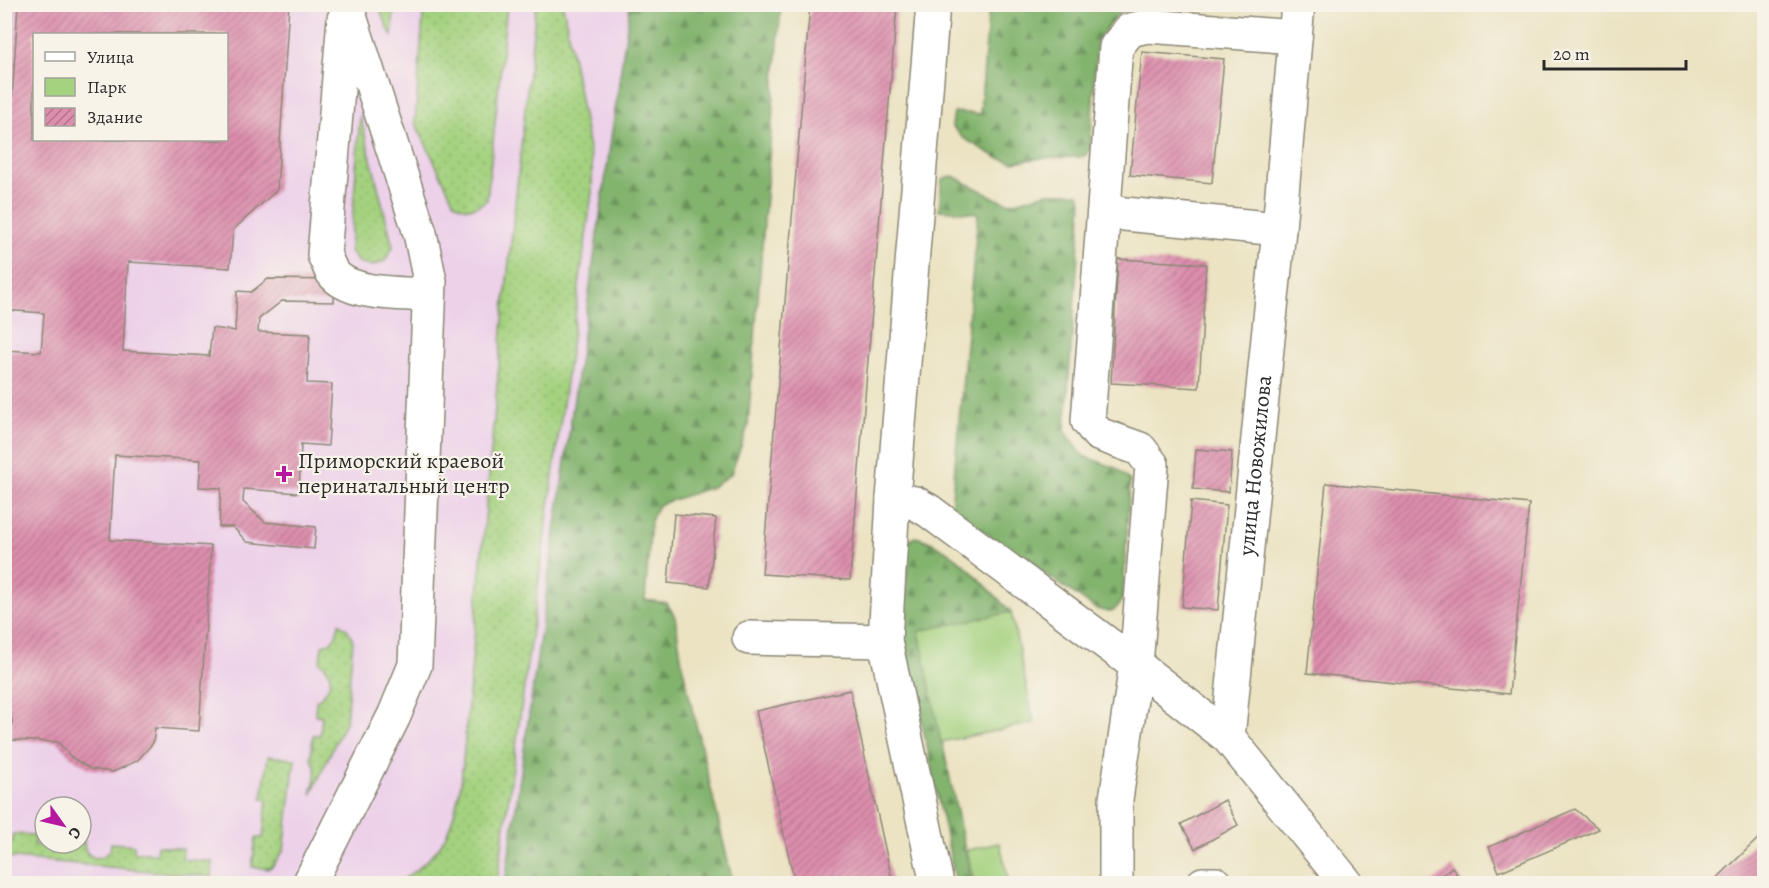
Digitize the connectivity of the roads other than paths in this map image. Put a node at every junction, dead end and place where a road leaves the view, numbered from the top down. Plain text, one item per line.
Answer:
1 (345, 4) edge
2 (933, 4) edge
3 (1298, 4) edge
4 (1295, 37) junction
5 (1104, 212) junction
6 (1279, 229) junction
7 (429, 295) junction
8 (892, 499) junction
9 (749, 638) dead end
10 (885, 641) junction
11 (1136, 665) junction
12 (1228, 737) junction
13 (309, 884) edge
14 (937, 884) edge
15 (1116, 884) edge
16 (1203, 884) edge
17 (1216, 884) edge
18 (1347, 884) edge

1 - 7 street
1 - 7 street
2 - 8 street
3 - 4 street, улица Новожилова
4 - 5 street
4 - 6 street, улица Новожилова
5 - 6 street
5 - 11 street
6 - 12 street, улица Новожилова
7 - 13 street
8 - 10 street
8 - 11 street
9 - 10 street
10 - 14 street
11 - 12 street
11 - 15 street
12 - 18 street
16 - 17 street

